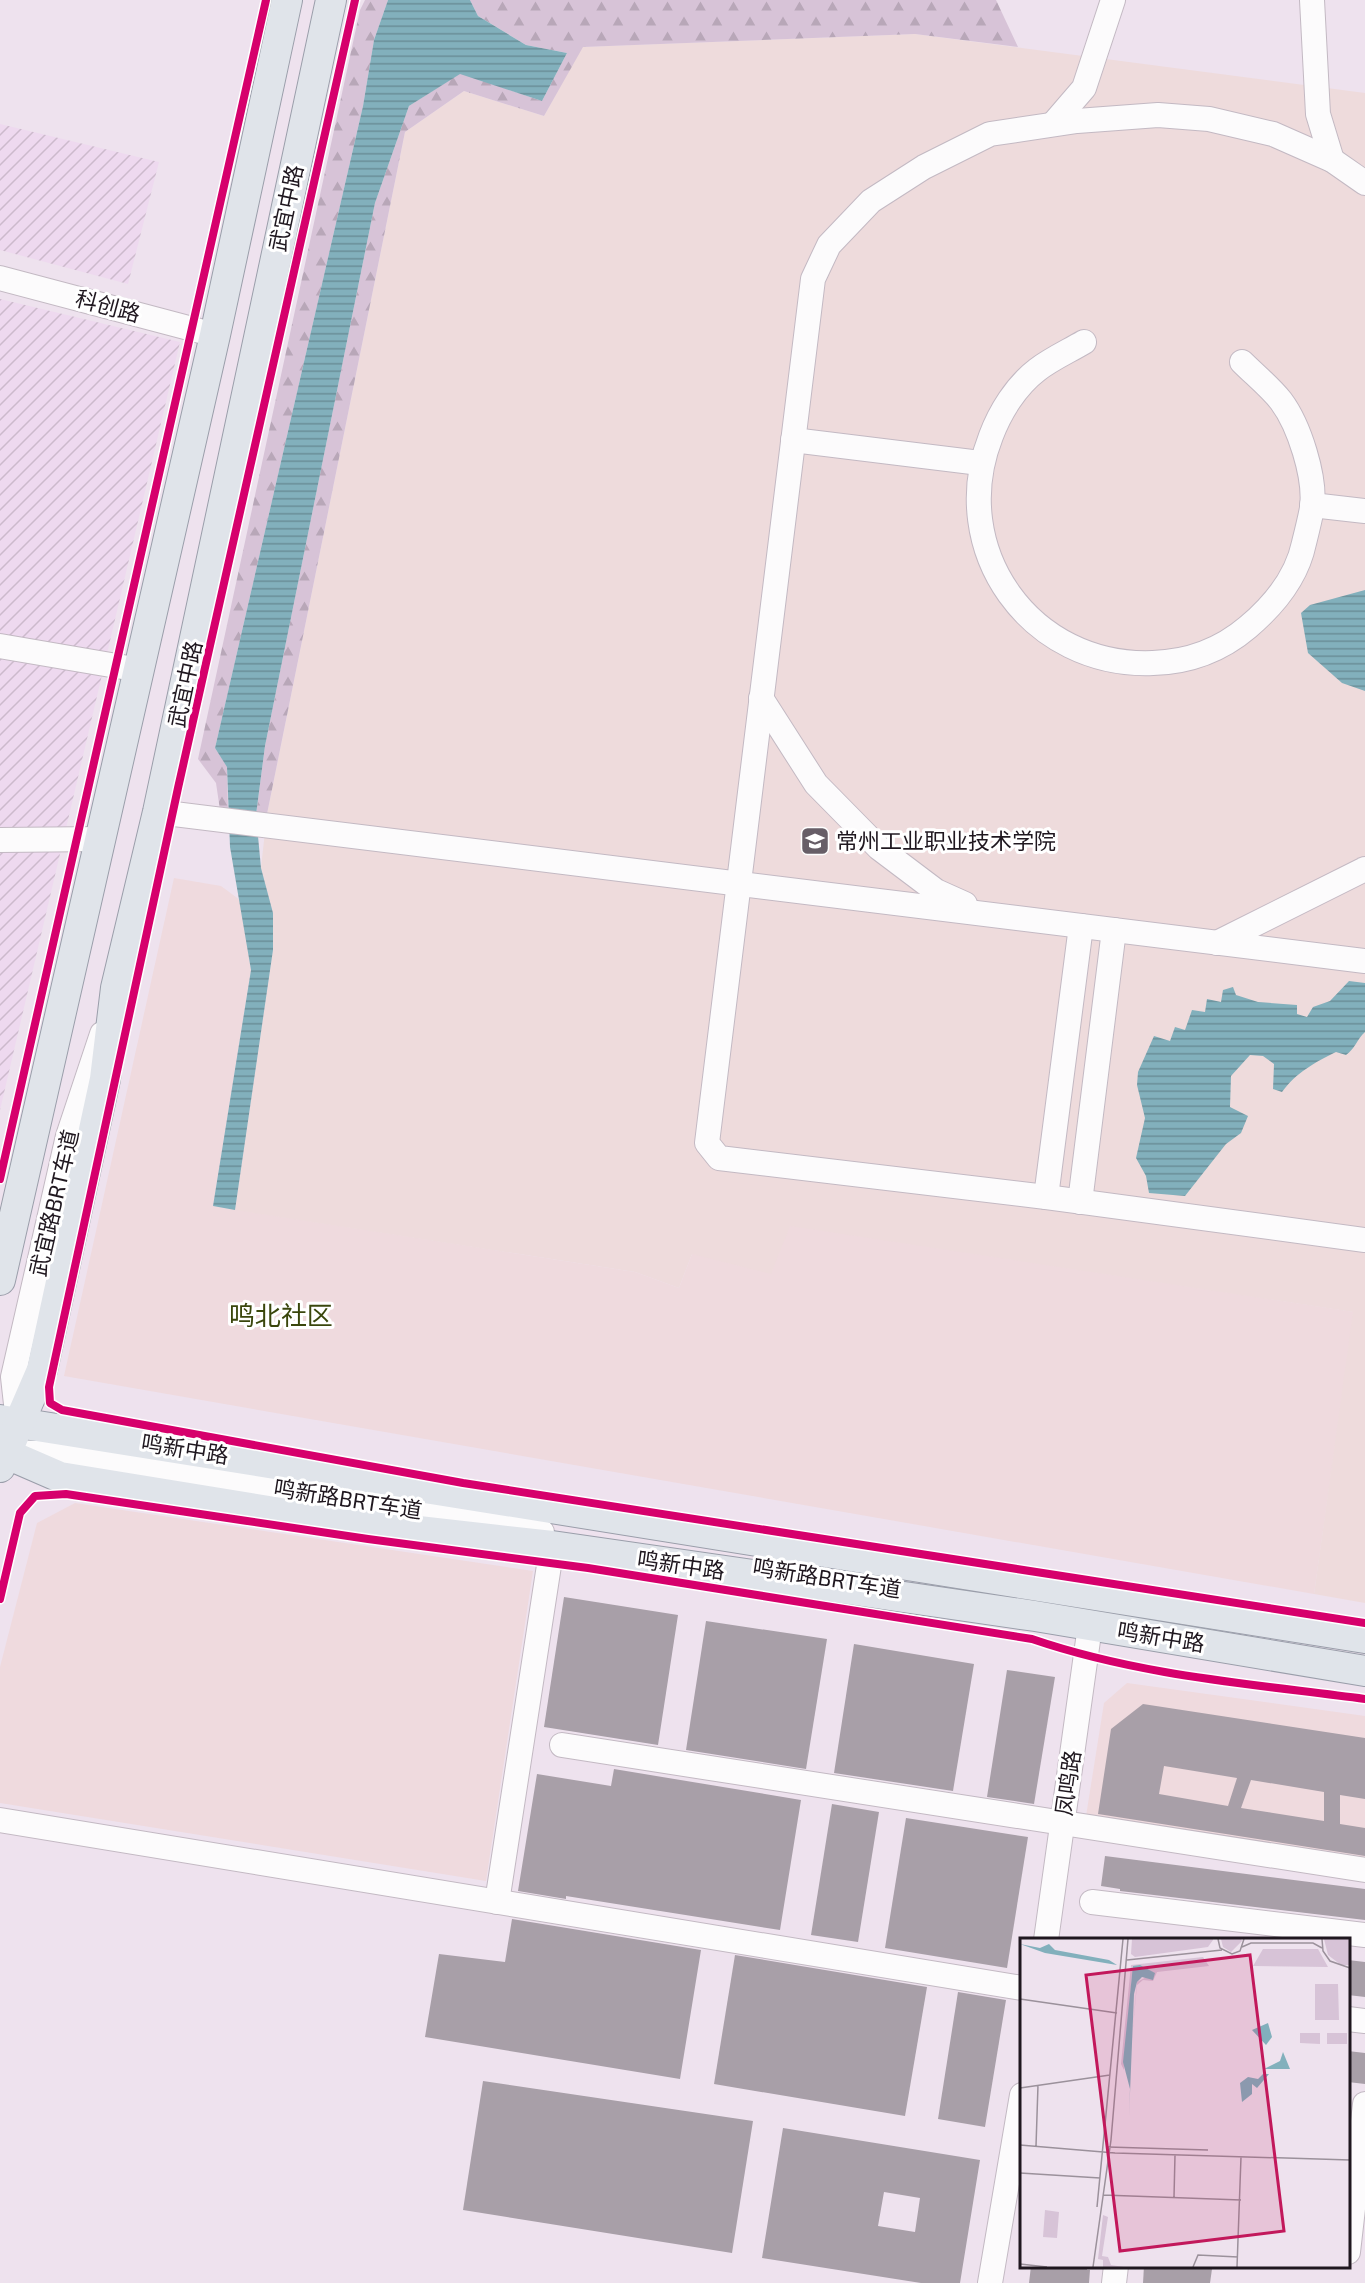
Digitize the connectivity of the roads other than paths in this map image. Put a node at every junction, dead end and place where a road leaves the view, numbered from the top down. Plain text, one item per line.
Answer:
1 (286, 0) edge
2 (331, 0) edge
3 (1113, 0) edge
4 (1312, 0) edge
5 (1053, 124) junction
6 (1332, 160) junction
7 (1365, 183) edge
8 (0, 278) edge
9 (215, 335) junction
10 (1084, 342) dead end
11 (1242, 362) dead end
12 (793, 440) junction
13 (980, 463) junction
14 (1312, 505) junction
15 (1365, 511) edge
16 (0, 646) edge
17 (140, 670) junction
18 (761, 698) junction
19 (158, 812) junction
20 (102, 839) junction
21 (0, 840) edge
22 (1365, 869) edge
23 (738, 884) junction
24 (988, 914) junction
25 (1081, 926) junction
26 (1114, 930) junction
27 (1217, 943) junction
28 (1365, 961) edge
29 (1046, 1197) junction
30 (1080, 1202) junction
31 (1365, 1240) edge
32 (0, 1280) edge
33 (9, 1421) edge
34 (2, 1457) edge
35 (552, 1546) junction
36 (1090, 1626) junction
37 (1365, 1638) edge
38 (1365, 1649) edge
39 (1365, 1661) edge
40 (1365, 1671) edge
41 (562, 1745) dead end
42 (0, 1820) edge
43 (1062, 1825) junction
44 (1365, 1870) edge
45 (497, 1902) junction
46 (1092, 1902) dead end
47 (1365, 1935) edge
48 (1046, 1938) edge
49 (1020, 1988) edge
50 (1350, 2019) edge
51 (1365, 2021) edge
52 (1350, 2102) edge
53 (1365, 2104) edge
54 (1020, 2107) edge
55 (1356, 2185) edge
56 (1350, 2235) edge
57 (1350, 2260) edge
58 (1365, 2262) edge
59 (1116, 2268) edge
60 (990, 2283) edge
61 (1114, 2283) edge

1 - 9 main road, 武宜中路
2 - 19 main road, 武宜中路
3 - 5 street
4 - 6 street
5 - 6 street
5 - 12 street
6 - 7 street
8 - 9 street, 科创路
9 - 17 main road, 武宜中路
10 - 13 street
11 - 14 street
12 - 13 street
12 - 18 street
13 - 14 street
14 - 15 street
16 - 17 street
17 - 20 main road, 武宜中路
18 - 23 street
18 - 24 street
19 - 23 street
19 - 33 main road, 武宜中路
20 - 21 street
20 - 32 main road, 武宜中路
22 - 27 street
23 - 24 street
23 - 29 street
24 - 25 street
25 - 26 street
25 - 29 street
26 - 27 street
26 - 30 street
27 - 28 street
29 - 30 street
30 - 31 street
33 - 34 main road, 武宜中路
33 - 37 main road, 鸣新中路
33 - 38 street, 鸣新路BRT车道
34 - 35 main road, 鸣新中路
34 - 39 street, 鸣新路BRT车道
35 - 36 main road, 鸣新中路
35 - 45 street
36 - 40 main road, 鸣新中路
36 - 43 street, 凤鸣路
41 - 43 street
42 - 45 street
43 - 44 street
43 - 48 street, 凤鸣路
45 - 49 street
46 - 47 street
50 - 51 street
52 - 53 street
53 - 55 street
54 - 60 street
55 - 56 street
57 - 58 street
59 - 61 street

